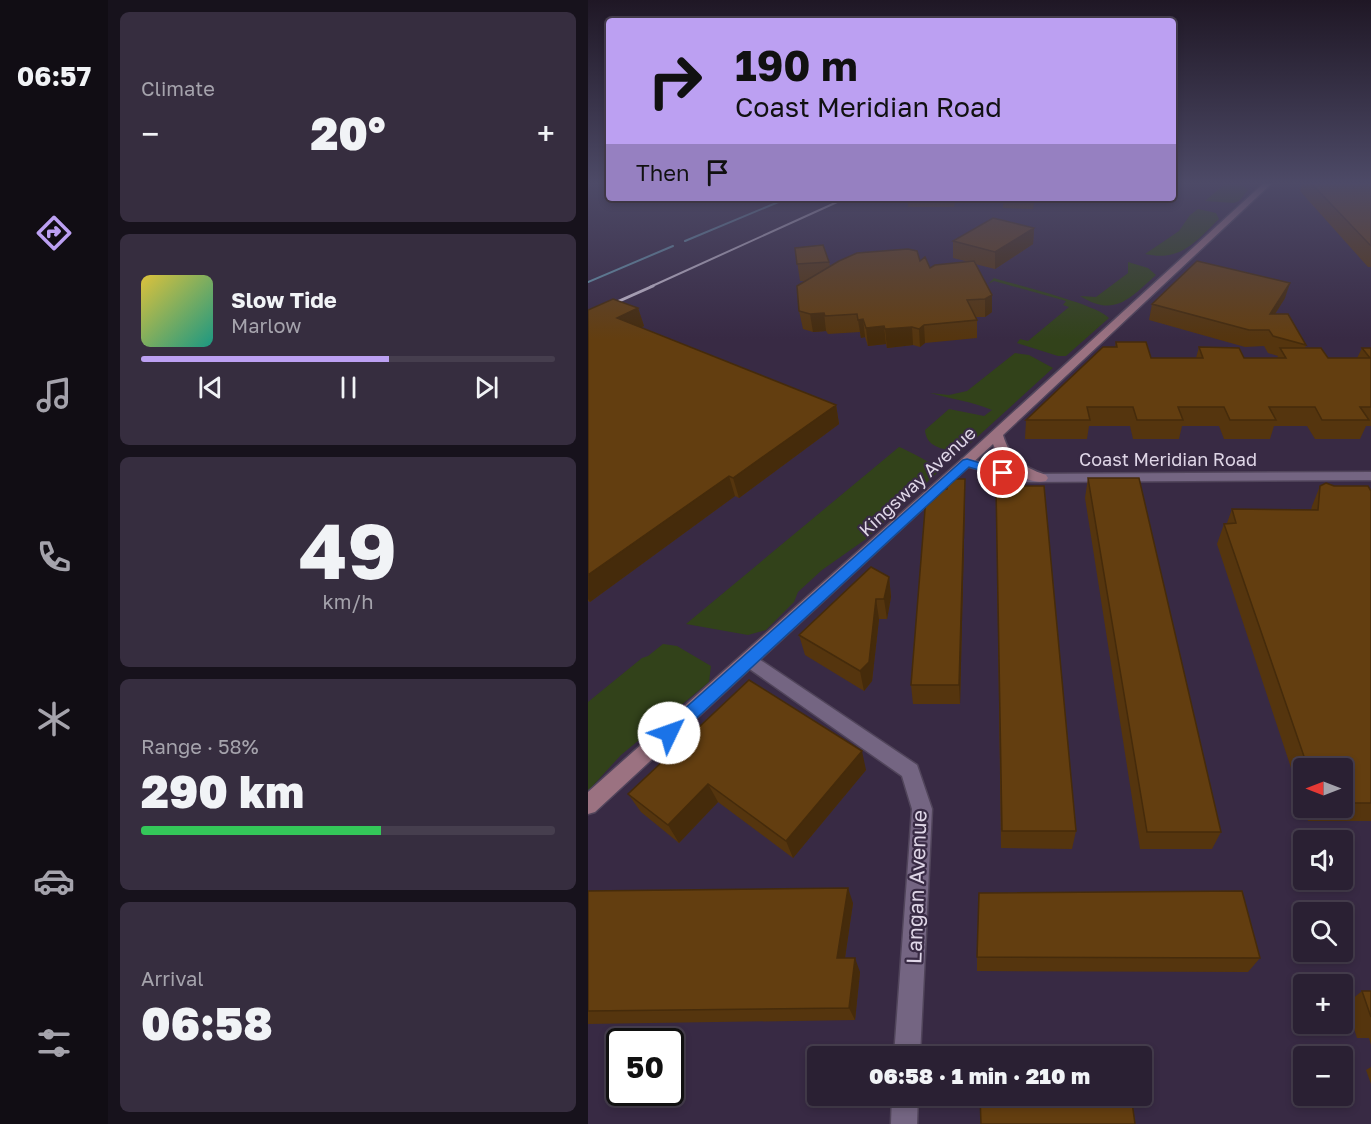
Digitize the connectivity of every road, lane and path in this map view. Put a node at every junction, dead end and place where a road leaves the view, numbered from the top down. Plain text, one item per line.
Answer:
1 (1213, 234) edge
2 (997, 435) junction
3 (967, 462) junction
4 (1371, 476) edge
5 (1041, 478) junction
6 (750, 660) junction
7 (588, 805) edge
8 (908, 1046) edge
9 (905, 1106) edge
10 (904, 1124) edge

1 - 2 main road, Kingsway Avenue
2 - 3 main road, Kingsway Avenue
2 - 5 main road
3 - 5 street, Coast Meridian Road
3 - 6 main road, Kingsway Avenue
4 - 5 street, Coast Meridian Road
6 - 7 main road, Kingsway Avenue
6 - 8 street, Langan Avenue
9 - 10 street

